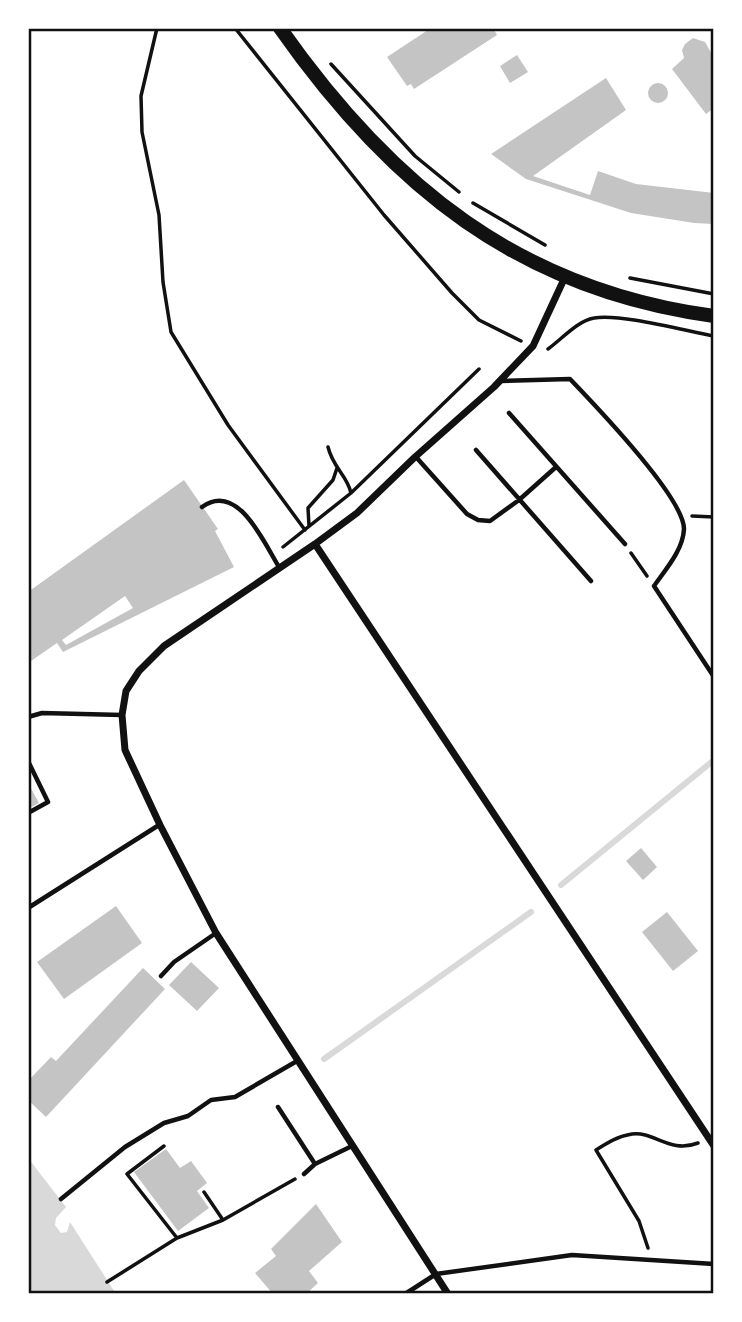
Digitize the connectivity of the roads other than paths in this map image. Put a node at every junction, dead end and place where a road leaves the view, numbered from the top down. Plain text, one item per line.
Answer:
1 (280, 28) edge
2 (565, 277) junction
3 (714, 316) edge
4 (500, 381) junction
5 (509, 413) dead end
6 (476, 450) dead end
7 (415, 457) junction
8 (556, 467) junction
9 (519, 500) junction
10 (202, 507) dead end
11 (315, 544) junction
12 (625, 544) road end
13 (280, 568) junction
14 (592, 581) dead end
15 (714, 677) edge
16 (122, 715) junction
17 (28, 718) edge
18 (28, 761) edge
19 (28, 813) edge
20 (160, 825) junction
21 (28, 908) edge
22 (216, 933) junction
23 (161, 976) dead end
24 (297, 1061) junction
25 (278, 1107) dead end
26 (352, 1146) junction
27 (714, 1146) edge
28 (315, 1164) junction
29 (304, 1174) road end
30 (61, 1199) dead end
31 (714, 1264) edge
32 (436, 1274) junction
33 (405, 1294) edge
34 (448, 1294) edge

1 - 2 main road
2 - 3 main road
2 - 4 street
4 - 7 street
4 - 15 lane
5 - 8 lane
6 - 9 lane
7 - 9 lane
7 - 11 street
8 - 9 lane
8 - 12 lane
9 - 14 lane
10 - 13 lane
11 - 13 street
11 - 27 street
13 - 16 street
16 - 17 lane
16 - 20 street
18 - 19 lane
20 - 21 lane
20 - 22 street
22 - 23 lane
22 - 24 street
24 - 26 street
24 - 30 lane
25 - 28 lane
26 - 28 lane
26 - 32 street
28 - 29 lane
31 - 32 lane
32 - 33 lane
32 - 34 street

